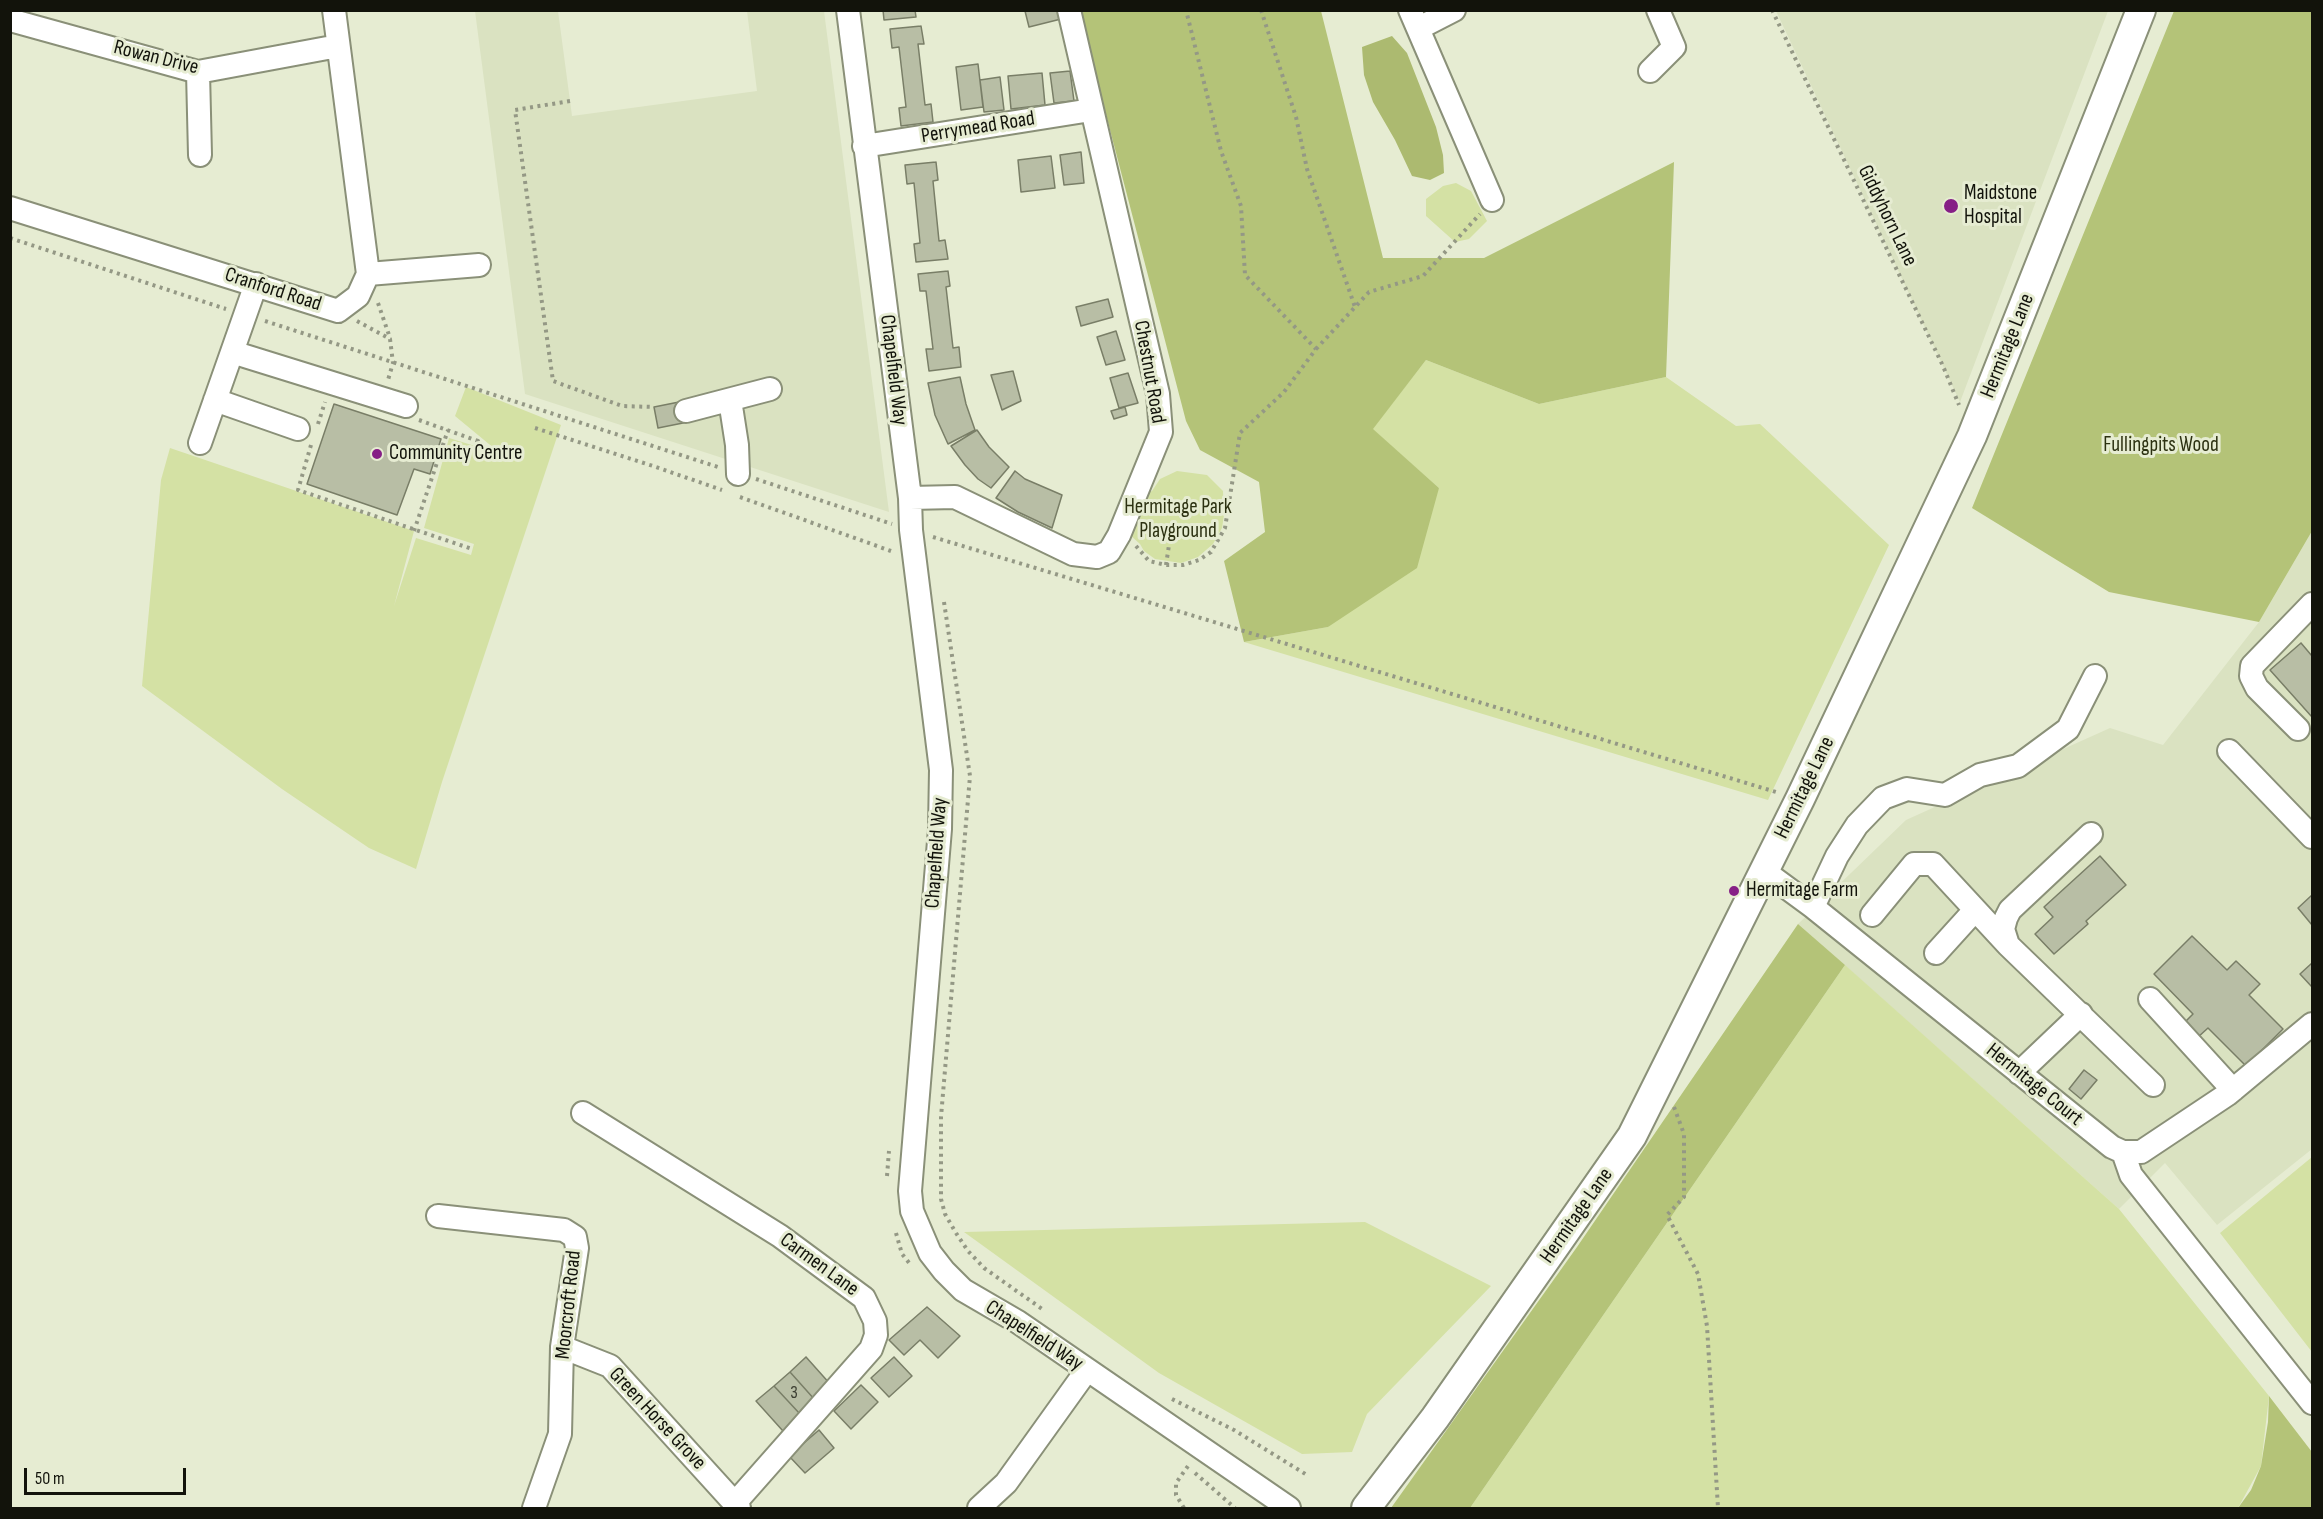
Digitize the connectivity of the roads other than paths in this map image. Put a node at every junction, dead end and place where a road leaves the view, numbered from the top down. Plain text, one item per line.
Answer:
1 (334, 10) edge
2 (848, 10) edge
3 (1069, 10) edge
4 (1454, 10) edge
5 (1658, 10) edge
6 (2141, 10) edge
7 (1414, 19) edge
8 (10, 20) edge
9 (338, 46) junction
10 (1650, 70) dead end
11 (198, 72) junction
12 (1091, 110) junction
13 (864, 146) junction
14 (200, 155) dead end
15 (1492, 200) road end
16 (10, 208) edge
17 (479, 265) dead end
18 (368, 274) junction
19 (256, 284) junction
20 (232, 352) junction
21 (770, 389) dead end
22 (215, 400) junction
23 (730, 400) junction
24 (406, 406) road end
25 (686, 411) dead end
26 (310, 430) road end
27 (200, 443) dead end
28 (738, 474) dead end
29 (910, 498) junction
30 (2313, 604) edge
31 (2095, 676) dead end
32 (2298, 729) dead end
33 (2229, 751) dead end
34 (2091, 834) dead end
35 (2313, 837) edge
36 (1764, 870) junction
37 (1814, 907) junction
38 (1975, 909) junction
39 (1872, 915) dead end
40 (2008, 945) junction
41 (1936, 953) dead end
42 (2150, 999) dead end
43 (2081, 1014) junction
44 (2313, 1024) edge
45 (2019, 1073) junction
46 (2153, 1085) dead end
47 (2233, 1090) junction
48 (583, 1113) dead end
49 (2123, 1152) junction
50 (438, 1216) dead end
51 (562, 1347) junction
52 (1087, 1370) junction
53 (2313, 1403) edge
54 (737, 1506) edge
55 (534, 1509) edge
56 (979, 1509) edge
57 (1289, 1509) edge
58 (1366, 1509) edge

1 - 9 street
2 - 13 street, Chapelfield Way
3 - 12 street, Chestnut Road
4 - 7 street
5 - 10 street
6 - 36 main road, Hermitage Lane
7 - 15 street
8 - 11 street, Rowan Drive
9 - 11 street, Rowan Drive
9 - 18 street
11 - 14 street
12 - 13 street, Perrymead Road
12 - 29 street, Chestnut Road
13 - 29 street, Chapelfield Way
16 - 19 street, Cranford Road
17 - 18 street
18 - 19 street, Cranford Road
19 - 20 street
20 - 22 street
20 - 24 street
21 - 23 street
22 - 26 street
22 - 27 street
23 - 25 street
23 - 28 street
29 - 52 street, Chapelfield Way
30 - 32 street
31 - 37 street
33 - 35 street
34 - 40 street
36 - 37 street, Hermitage Court
36 - 58 main road, Hermitage Lane
37 - 45 street, Hermitage Court
38 - 39 street
38 - 40 street
38 - 41 street
40 - 43 street
42 - 47 street
43 - 45 street
43 - 46 street
44 - 47 street
45 - 49 street, Hermitage Court
47 - 49 street
48 - 54 street, Carmen Lane
49 - 53 street
50 - 51 street, Moorcroft Road
51 - 54 street, Green Horse Grove
51 - 55 street, Moorcroft Road
52 - 56 street
52 - 57 street, Chapelfield Way

